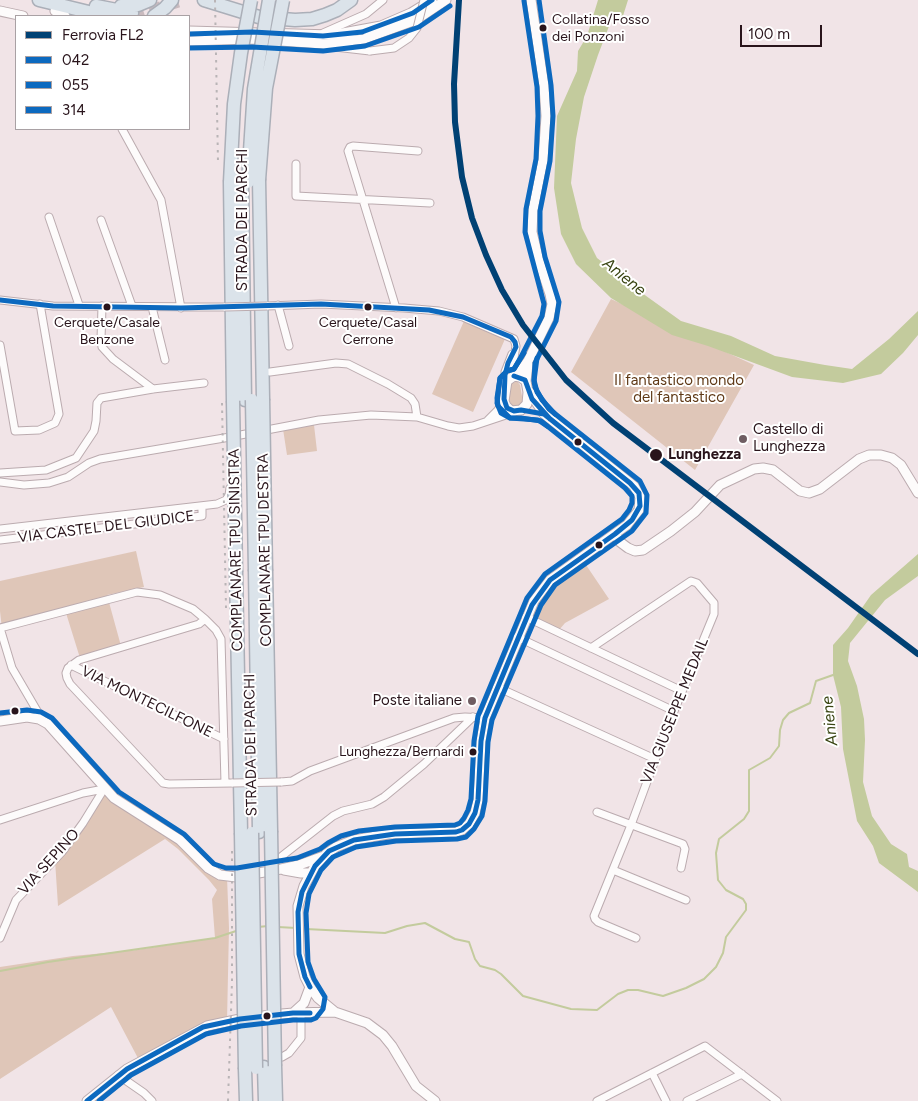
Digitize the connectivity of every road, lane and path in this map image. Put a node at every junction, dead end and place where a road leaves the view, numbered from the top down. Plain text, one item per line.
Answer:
1 (39, 0) edge
2 (72, 0) edge
3 (97, 0) edge
4 (150, 0) edge
5 (172, 0) edge
6 (204, 0) edge
7 (226, 0) edge
8 (251, 0) edge
9 (263, 0) edge
10 (270, 0) edge
11 (283, 0) edge
12 (342, 0) edge
13 (351, 0) edge
14 (383, 0) edge
15 (424, 0) edge
16 (432, 0) edge
17 (446, 0) edge
18 (531, 0) edge
19 (0, 11) edge
20 (55, 11) dead end
21 (132, 13) dead end
22 (18, 15) edge
23 (63, 15) edge
24 (101, 15) edge
25 (156, 15) edge
26 (190, 31) edge
27 (313, 35) junction
28 (190, 40) edge
29 (293, 42) junction
30 (123, 130) edge
31 (418, 150) dead end
32 (296, 164) dead end
33 (245, 182) junction
34 (363, 198) junction
35 (430, 203) dead end
36 (49, 217) dead end
37 (101, 220) dead end
38 (0, 300) edge
39 (40, 304) junction
40 (278, 305) junction
41 (80, 306) junction
42 (102, 306) junction
43 (132, 306) junction
44 (152, 307) junction
45 (182, 308) junction
46 (396, 308) junction
47 (0, 345) edge
48 (289, 346) dead end
49 (516, 347) junction
50 (165, 360) dead end
51 (528, 361) junction
52 (270, 372) dead end
53 (516, 376) junction
54 (204, 383) dead end
55 (506, 386) junction
56 (527, 386) junction
57 (153, 389) junction
58 (504, 398) junction
59 (248, 400) junction
60 (520, 411) junction
61 (544, 414) junction
62 (417, 417) junction
63 (486, 422) junction
64 (230, 438) junction
65 (0, 473) edge
66 (0, 482) edge
67 (918, 493) edge
68 (202, 506) junction
69 (0, 529) edge
70 (614, 534) junction
71 (0, 540) edge
72 (251, 571) junction
73 (526, 617) junction
74 (205, 619) junction
75 (0, 628) edge
76 (517, 637) junction
77 (591, 648) junction
78 (70, 665) junction
79 (497, 687) junction
80 (682, 691) junction
81 (674, 711) junction
82 (473, 718) junction
83 (485, 718) junction
84 (0, 721) edge
85 (43, 721) junction
86 (224, 739) junction
87 (654, 759) junction
88 (229, 783) junction
89 (104, 789) junction
90 (597, 812) dead end
91 (0, 820) edge
92 (631, 825) junction
93 (256, 832) junction
94 (282, 856) dead end
95 (324, 856) junction
96 (297, 868) junction
97 (681, 868) dead end
98 (612, 870) junction
99 (311, 873) junction
100 (303, 889) junction
101 (686, 900) dead end
102 (0, 938) edge
103 (636, 938) dead end
104 (310, 987) junction
105 (318, 998) junction
106 (304, 1003) junction
107 (335, 1012) junction
108 (301, 1013) junction
109 (265, 1065) junction
110 (652, 1073) junction
111 (742, 1074) junction
112 (118, 1075) junction
113 (87, 1101) edge
114 (152, 1101) edge
115 (246, 1101) edge
116 (257, 1101) edge
117 (264, 1101) edge
118 (276, 1101) edge
119 (435, 1101) edge
120 (597, 1101) edge
121 (666, 1101) edge
122 (687, 1101) edge
123 (777, 1101) edge

1 - 24 highway
2 - 21 highway
3 - 4 highway
5 - 25 highway
6 - 13 highway
7 - 12 highway
8 - 33 highway, COMPLANARE TPU SINISTRA, bridge
9 - 33 highway, STRADA DEI PARCHI
10 - 33 highway, STRADA DEI PARCHI, bridge
11 - 33 highway, bridge
14 - 27 street
15 - 29 street, bridge
16 - 27 street
17 - 29 street
18 - 51 street
19 - 22 street
20 - 23 street
26 - 27 street
28 - 29 street
30 - 45 street
31 - 34 street
32 - 34 street
33 - 59 highway, STRADA DEI PARCHI
33 - 59 highway, COMPLANARE TPU SINISTRA
34 - 35 street
34 - 46 street
36 - 41 street
37 - 43 street
38 - 39 street
39 - 41 street
39 - 47 street
40 - 45 street, bridge
40 - 46 street
40 - 48 street
41 - 42 street
42 - 43 street
42 - 57 street
43 - 44 street
44 - 45 street
44 - 50 street
46 - 49 street
49 - 53 street
49 - 55 street
51 - 53 street
51 - 56 street
52 - 62 street
53 - 55 street
53 - 56 street
54 - 57 street
55 - 58 street
56 - 60 street
56 - 61 street
57 - 65 street
58 - 60 street
58 - 63 street
59 - 72 highway, STRADA DEI PARCHI, bridge
59 - 72 highway, COMPLANARE TPU SINISTRA, bridge
60 - 61 street
60 - 63 street
61 - 70 street
62 - 63 street
62 - 64 street
64 - 66 street
64 - 68 street, VIA CASTEL DEL GIUDICE
67 - 70 street
68 - 69 street, VIA CASTEL DEL GIUDICE
68 - 71 street, VIA CASTEL DEL GIUDICE
70 - 73 street
72 - 93 highway, STRADA DEI PARCHI
72 - 93 highway, COMPLANARE TPU SINISTRA
73 - 76 street
73 - 77 street
74 - 75 street
74 - 78 street
74 - 86 street
75 - 85 street
76 - 79 street
76 - 81 street
77 - 80 street
77 - 80 street, VIA GIUSEPPE MEDAIL
78 - 86 street, VIA MONTECILFONE
78 - 88 street
79 - 83 street
79 - 87 street
80 - 81 street, VIA GIUSEPPE MEDAIL
81 - 87 street, VIA GIUSEPPE MEDAIL
82 - 83 street
82 - 88 street, bridge
82 - 94 street
83 - 95 street
84 - 85 street
85 - 89 street
86 - 88 street
87 - 92 street, VIA GIUSEPPE MEDAIL
89 - 91 street
89 - 96 street
89 - 102 street, VIA SEPINO
90 - 92 street
92 - 97 street
92 - 98 street, VIA GIUSEPPE MEDAIL
93 - 109 highway, STRADA DEI PARCHI
93 - 109 highway, COMPLANARE TPU SINISTRA, bridge
95 - 96 street
95 - 99 street
96 - 99 street
96 - 100 street
98 - 101 street
98 - 103 street, VIA GIUSEPPE MEDAIL
99 - 100 street
100 - 104 street
104 - 105 street
104 - 106 street
105 - 106 street
105 - 107 street
105 - 108 street
106 - 108 street
107 - 108 street
107 - 119 street
108 - 109 street
108 - 112 street
109 - 115 highway, COMPLANARE TPU SINISTRA
109 - 116 highway, STRADA DEI PARCHI
109 - 117 highway, STRADA DEI PARCHI
109 - 118 highway
110 - 111 street
110 - 120 street
110 - 121 street
111 - 122 street
111 - 123 street
112 - 113 street
112 - 114 street

